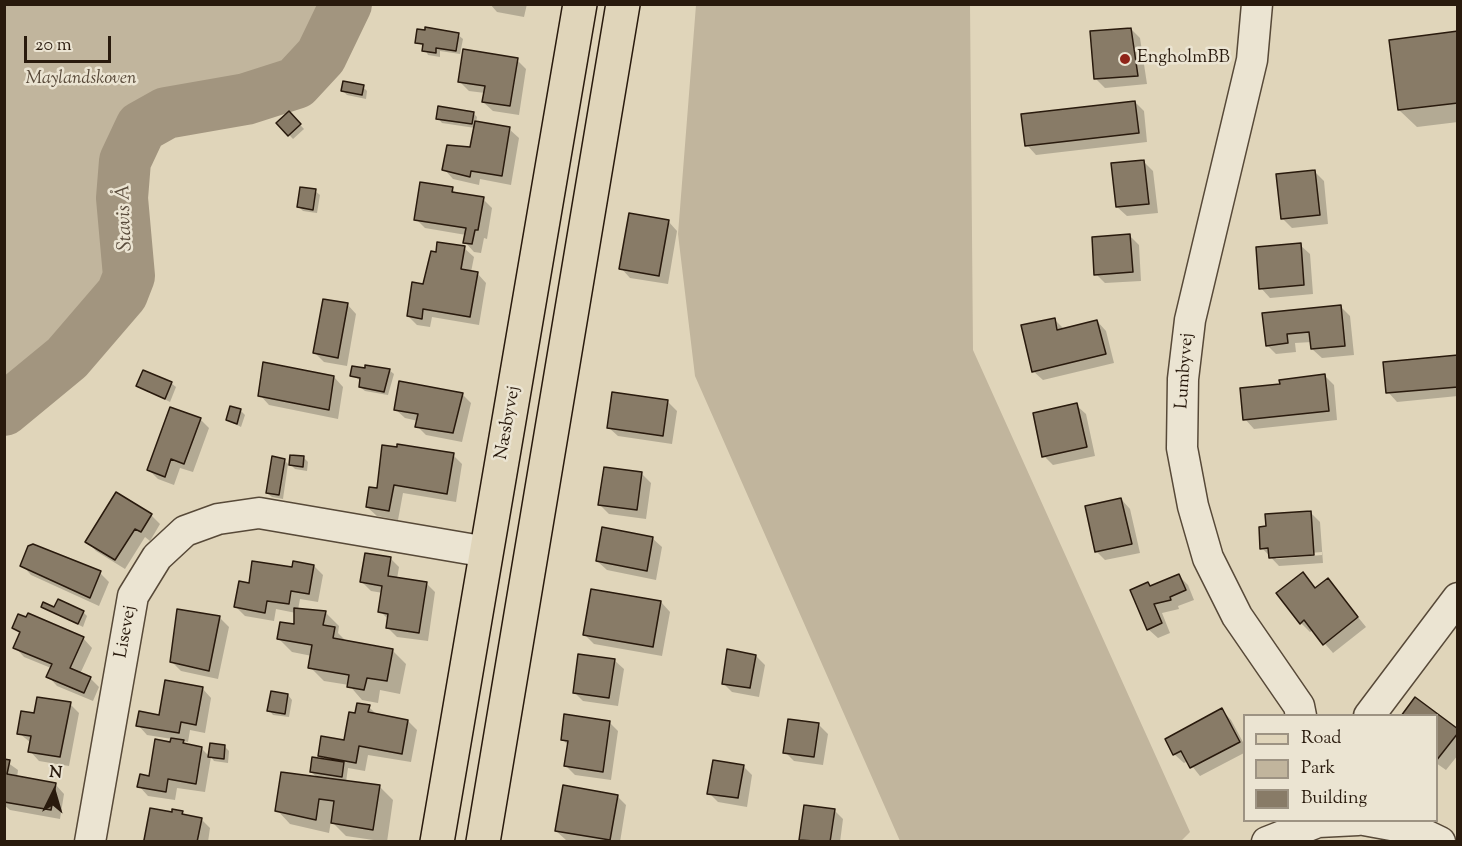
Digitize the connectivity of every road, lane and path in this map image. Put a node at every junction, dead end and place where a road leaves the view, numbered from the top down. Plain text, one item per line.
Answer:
1 (580, 4) edge
2 (623, 4) edge
3 (1257, 4) edge
4 (488, 552) junction
5 (1458, 598) edge
6 (1301, 714) edge
7 (1371, 714) edge
8 (1318, 822) edge
9 (1375, 822) edge
10 (1274, 833) edge
11 (90, 842) edge
12 (437, 842) edge
13 (483, 842) edge
14 (1440, 842) edge

1 - 4 main road, Næsbyvej
2 - 13 main road
3 - 6 street, Lumbyvej
4 - 11 street, Lisevej
4 - 12 main road, Næsbyvej
5 - 7 street
8 - 10 street
9 - 14 street

